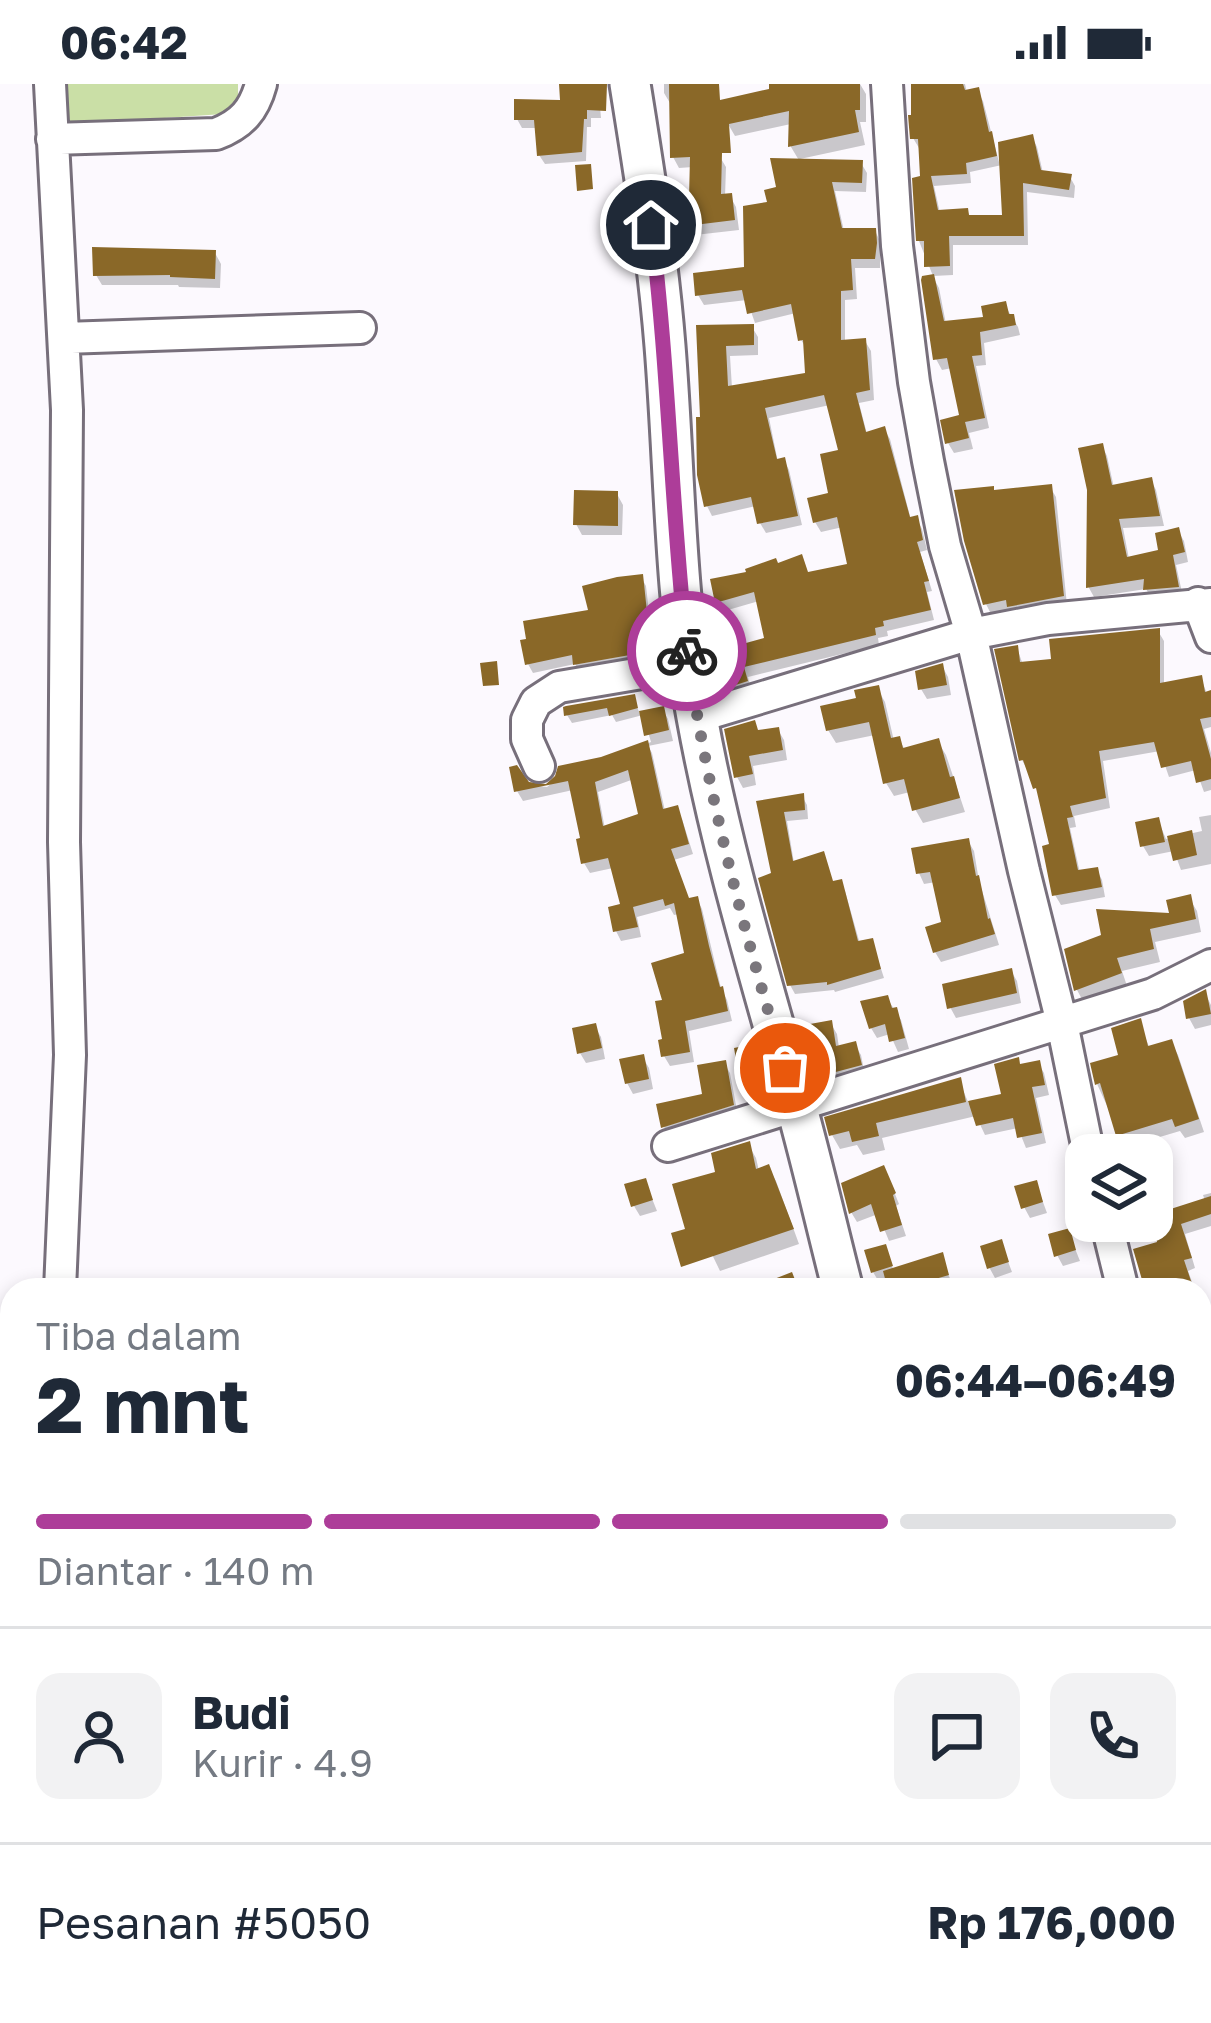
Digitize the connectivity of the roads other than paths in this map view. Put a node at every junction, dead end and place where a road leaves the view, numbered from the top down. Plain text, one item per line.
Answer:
1 (50, 84) edge
2 (260, 84) edge
3 (630, 84) edge
4 (887, 84) edge
5 (52, 139) junction
6 (360, 328) dead end
7 (64, 338) junction
8 (1204, 603) edge
9 (970, 634) junction
10 (1211, 637) edge
11 (688, 664) junction
12 (697, 717) junction
13 (539, 766) dead end
14 (1210, 968) edge
15 (1062, 1023) junction
16 (796, 1106) junction
17 (1085, 1134) edge
18 (668, 1146) dead end
19 (1111, 1242) edge
20 (61, 1278) edge
21 (840, 1278) edge
22 (1120, 1278) edge

1 - 5 street
2 - 5 street
3 - 11 main road
4 - 9 street
5 - 7 street
6 - 7 street
7 - 20 street
8 - 9 street
8 - 10 street
9 - 12 street
9 - 15 street
11 - 12 main road
11 - 13 street
12 - 16 main road
14 - 15 street
15 - 16 street
15 - 17 street
16 - 18 street
16 - 21 main road
19 - 22 street

